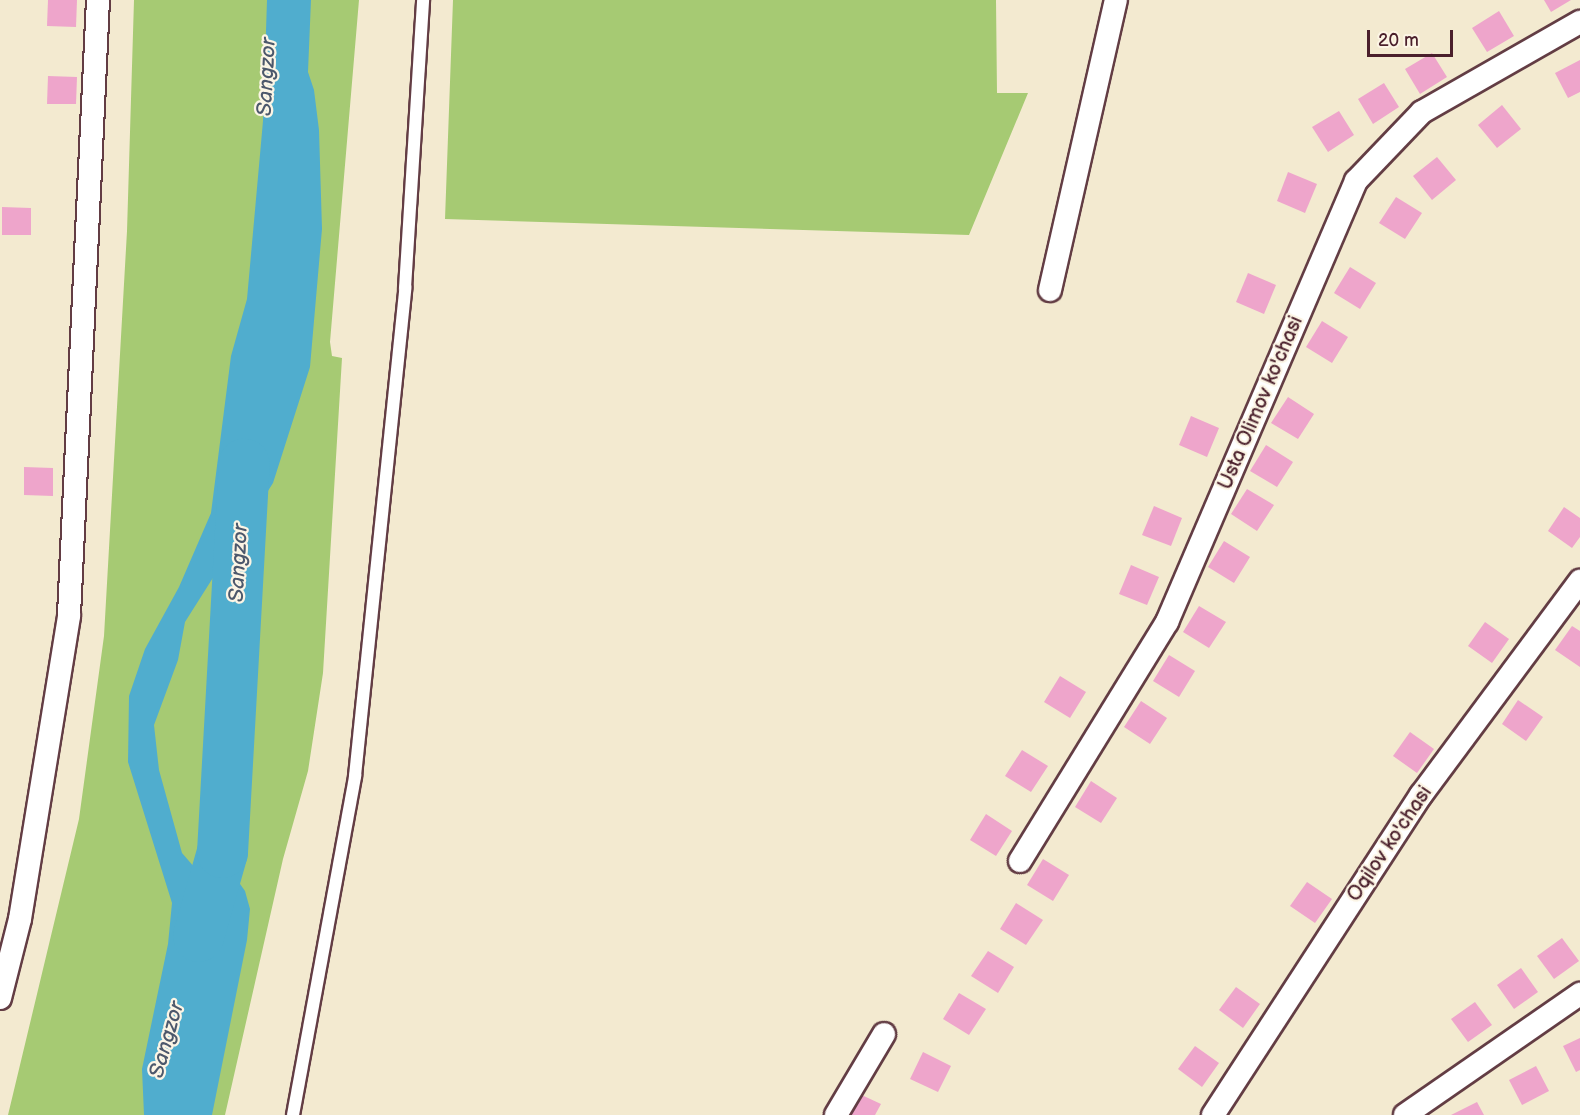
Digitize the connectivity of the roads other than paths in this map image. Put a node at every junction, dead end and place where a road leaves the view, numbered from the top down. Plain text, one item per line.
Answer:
1 (98, 0) edge
2 (423, 0) edge
3 (1116, 0) edge
4 (1580, 22) edge
5 (1050, 290) dead end
6 (1580, 582) edge
7 (1020, 861) dead end
8 (1580, 994) edge
9 (0, 998) edge
10 (884, 1034) dead end
11 (293, 1115) edge
12 (836, 1115) edge
13 (1213, 1115) edge
14 (1405, 1115) edge

1 - 9 street
2 - 11 lane
3 - 5 street
4 - 7 street, Usta Olimov ko'chasi
6 - 13 street, Oqilov ko'chasi
8 - 14 street
10 - 12 street

